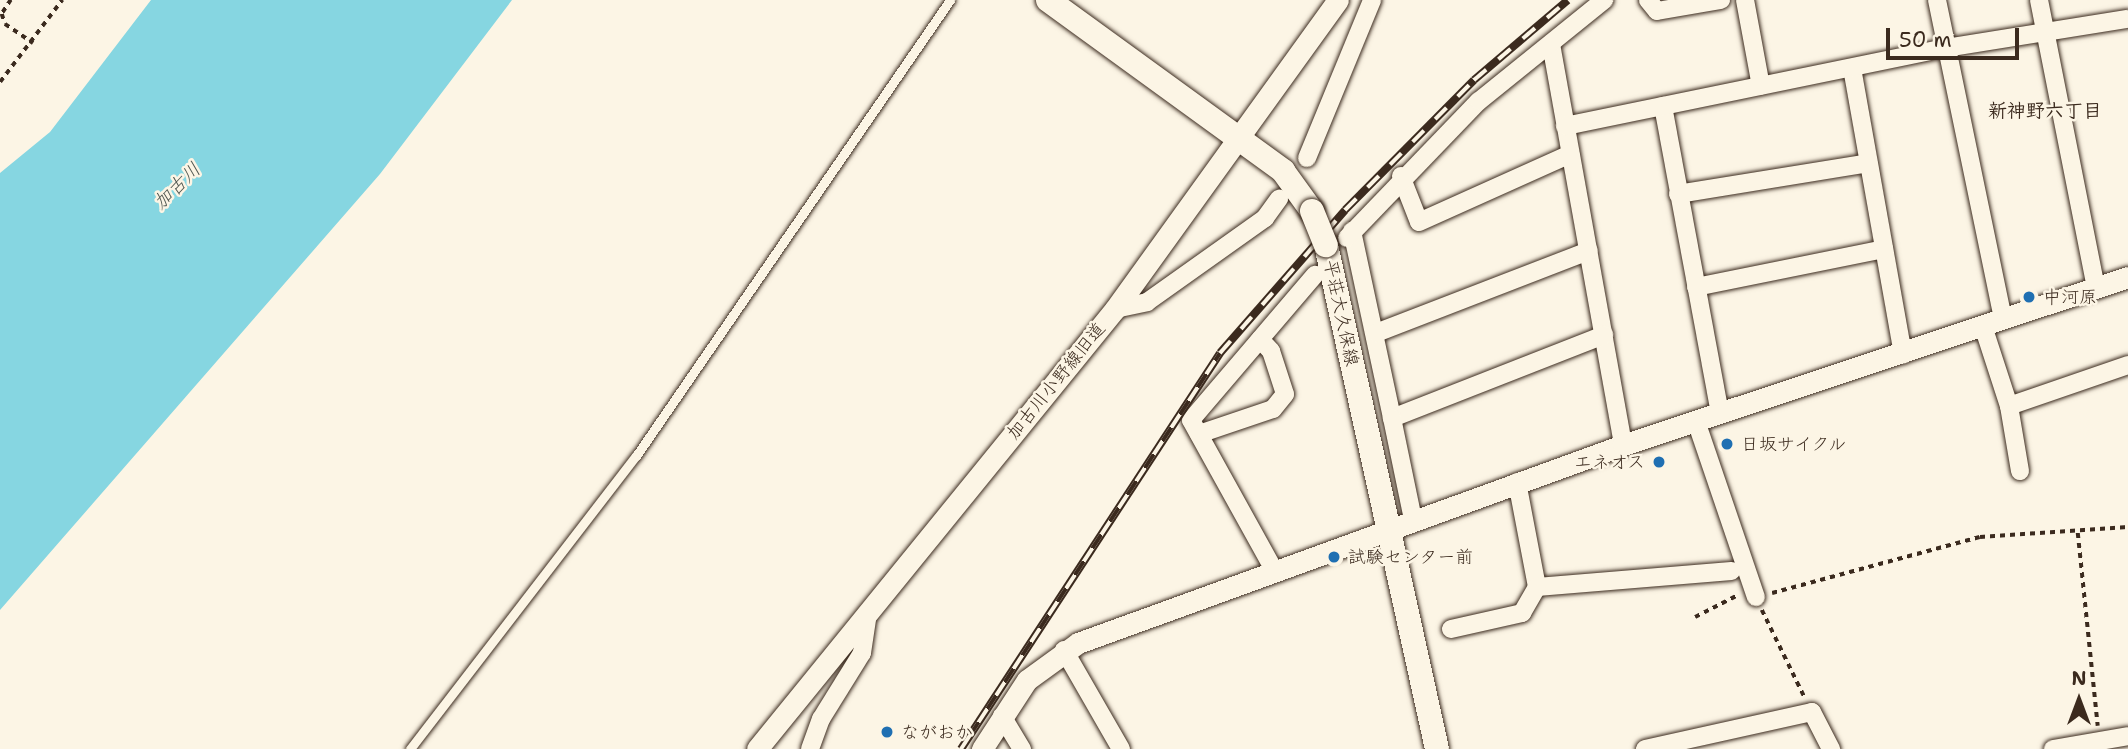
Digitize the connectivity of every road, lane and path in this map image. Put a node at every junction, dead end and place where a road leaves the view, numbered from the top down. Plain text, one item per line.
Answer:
1 (10, 0) edge
2 (62, 0) edge
3 (950, 0) edge
4 (1048, 0) edge
5 (1338, 0) edge
6 (1372, 0) edge
7 (1604, 0) edge
8 (1647, 0) edge
9 (1721, 0) edge
10 (1745, 0) edge
11 (1937, 0) edge
12 (2039, 0) edge
13 (2128, 19) edge
14 (2045, 37) junction
15 (33, 43) junction
16 (1552, 44) junction
17 (1946, 48) junction
18 (1852, 68) junction
19 (0, 82) edge
20 (1761, 86) junction
21 (1664, 106) junction
22 (1565, 126) junction
23 (1229, 131) junction
24 (1570, 154) junction
25 (1307, 158) dead end
26 (1869, 163) junction
27 (1401, 176) junction
28 (1678, 194) junction
29 (1279, 199) dead end
30 (1342, 238) junction
31 (1884, 250) junction
32 (1589, 251) junction
33 (1315, 275) dead end
34 (2128, 277) edge
35 (1696, 287) junction
36 (2096, 288) junction
37 (1115, 309) junction
38 (1993, 323) junction
39 (1376, 333) junction
40 (1604, 335) junction
41 (1260, 339) junction
42 (1903, 354) junction
43 (2128, 365) edge
44 (2009, 406) junction
45 (1720, 414) junction
46 (1392, 418) junction
47 (1696, 421) junction
48 (1195, 427) junction
49 (1623, 445) junction
50 (2020, 471) dead end
51 (1517, 482) junction
52 (1413, 519) junction
53 (2128, 527) edge
54 (1387, 528) junction
55 (2078, 533) junction
56 (1274, 570) junction
57 (1731, 571) dead end
58 (1537, 587) junction
59 (1752, 592) junction
60 (868, 613) junction
61 (1695, 617) dead end
62 (1462, 631) dead end
63 (1064, 650) junction
64 (1812, 712) junction
65 (1002, 716) junction
66 (2128, 736) edge
67 (2100, 740) junction
68 (410, 749) edge
69 (757, 749) edge
70 (810, 749) edge
71 (982, 749) edge
72 (1022, 749) edge
73 (1121, 749) edge
74 (1437, 749) edge
75 (1645, 749) edge
76 (1831, 749) edge
77 (2053, 749) edge

1 - 15 path
2 - 15 path
3 - 68 lane
4 - 23 main road, 平荘大久保線
5 - 23 street, 加古川小野線旧道
6 - 25 street
7 - 16 street
8 - 9 street
10 - 20 street
11 - 17 street
12 - 14 street
13 - 14 street
14 - 17 street
14 - 36 street
15 - 19 path
16 - 22 street
16 - 27 street
17 - 18 street
17 - 38 street
18 - 20 street
18 - 26 street
20 - 21 street
21 - 22 street
21 - 28 street
22 - 24 street
23 - 30 main road, 平荘大久保線, bridge
23 - 37 street, 加古川小野線旧道
24 - 27 street
24 - 32 street
26 - 28 street
26 - 31 street
27 - 30 street
28 - 35 street
29 - 37 street
30 - 39 street
30 - 54 main road, 平荘大久保線
31 - 35 street
31 - 42 street
32 - 39 street
32 - 40 street
33 - 41 street
34 - 36 street
35 - 45 street
36 - 38 street
37 - 60 street, 加古川小野線旧道
38 - 42 street
38 - 44 street
39 - 46 street
40 - 46 street
40 - 49 street
41 - 48 street
41 - 48 street
42 - 45 street
43 - 44 street
44 - 50 street
45 - 47 street
46 - 52 street
47 - 49 street
47 - 59 street
48 - 56 street
49 - 51 street
51 - 52 street
51 - 58 street
52 - 54 street
53 - 55 path
54 - 56 street
54 - 74 main road, 平荘大久保線
55 - 59 path
55 - 67 path
56 - 63 street
57 - 58 street
58 - 62 street
59 - 61 path
59 - 64 path
60 - 69 street, 加古川小野線旧道
60 - 70 street
63 - 65 street
63 - 73 street
64 - 75 street
64 - 76 street
65 - 71 street
65 - 72 street
66 - 67 street
67 - 77 street

